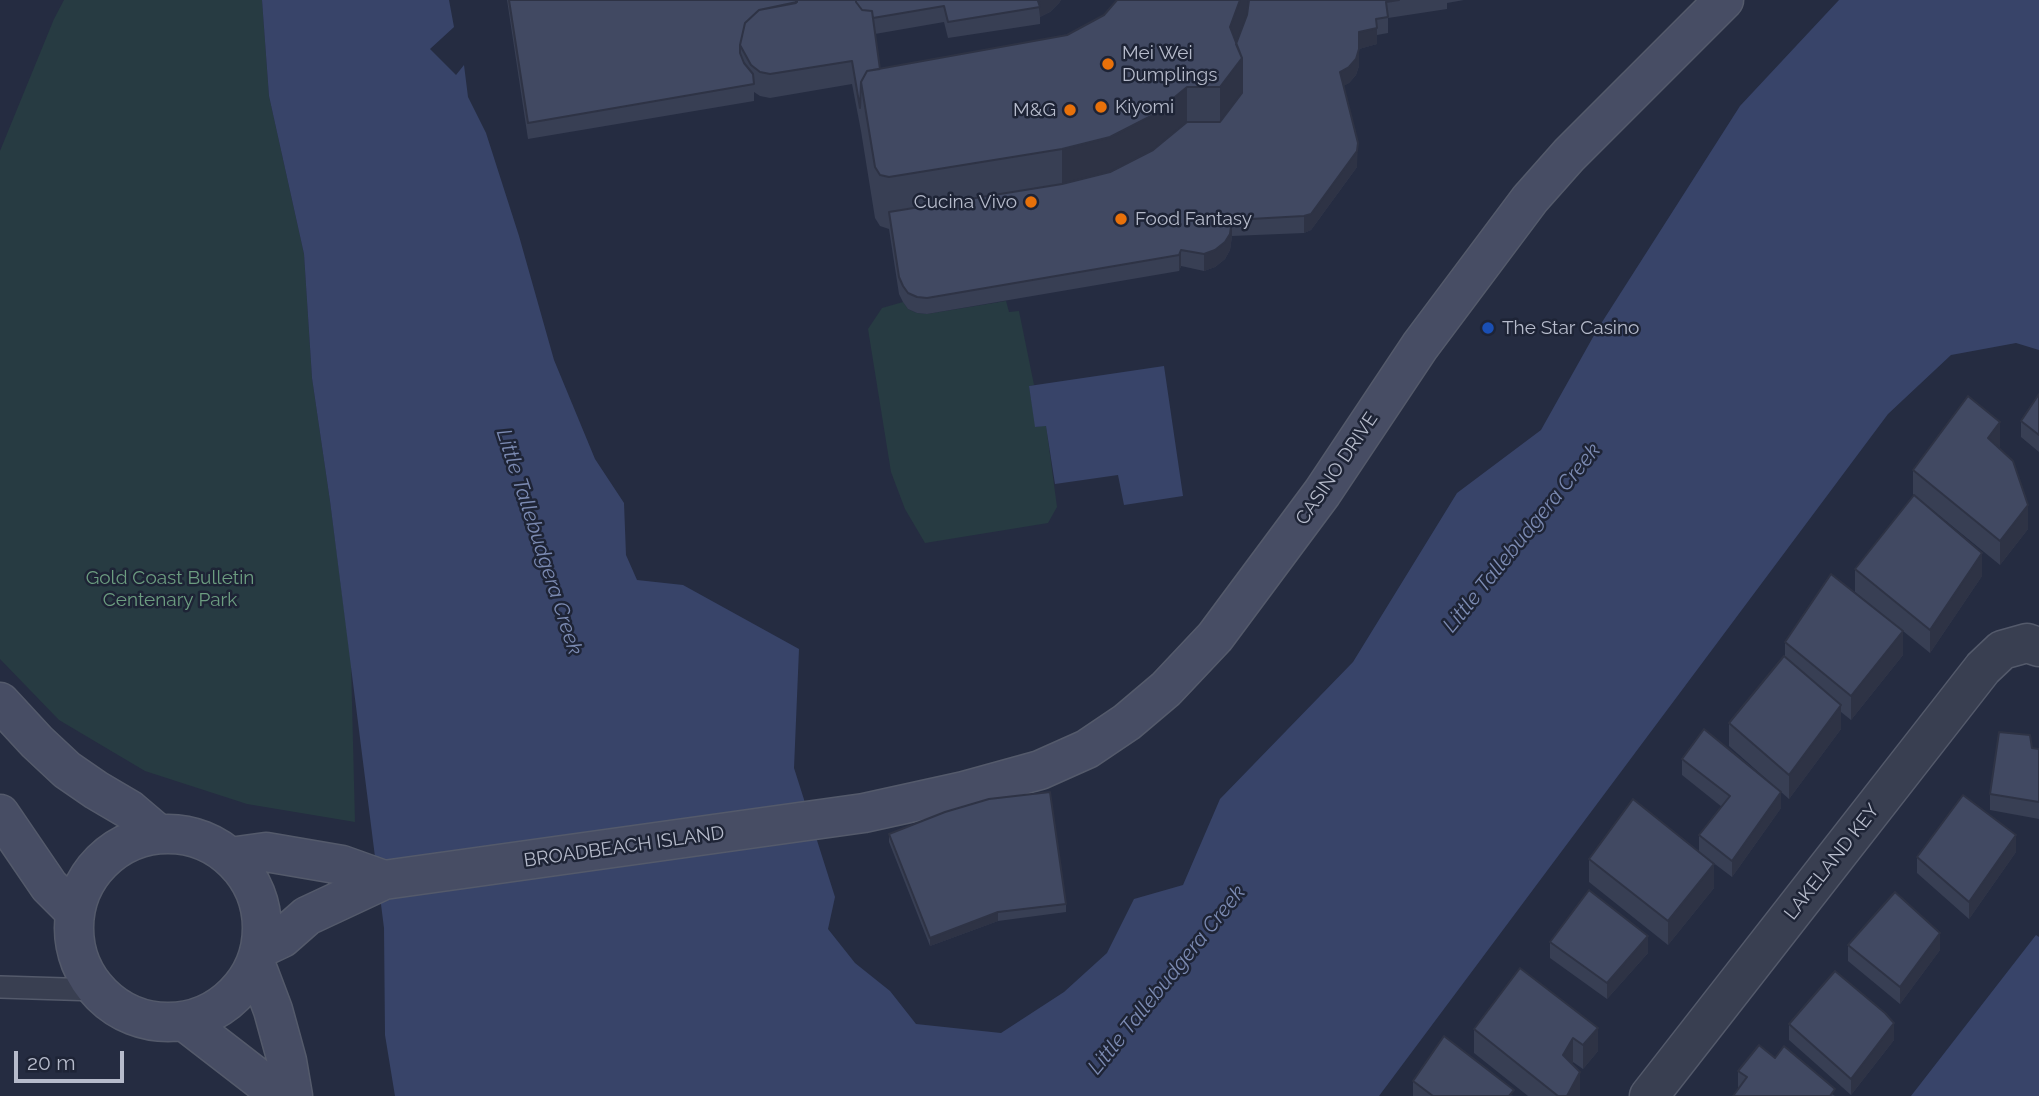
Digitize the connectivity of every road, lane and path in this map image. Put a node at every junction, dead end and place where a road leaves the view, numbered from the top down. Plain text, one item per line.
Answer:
1 (1724, 0) edge
2 (2033, 645) edge
3 (0, 702) edge
4 (864, 813) joint
5 (0, 814) edge
6 (157, 833) junction
7 (230, 857) junction
8 (384, 880) junction
9 (74, 911) junction
10 (258, 957) junction
11 (0, 987) edge
12 (97, 990) junction
13 (184, 1021) junction
14 (281, 1096) edge
15 (293, 1096) edge
16 (1649, 1096) edge

1 - 4 street, CASINO DRIVE
2 - 16 street, LAKELAND KEY
3 - 6 street
4 - 8 street, BROADBEACH ISLAND
5 - 9 street
6 - 7 street
6 - 9 street
7 - 8 street, BROADBEACH ISLAND
7 - 10 street
8 - 10 street, BROADBEACH ISLAND
9 - 12 street
10 - 13 street
10 - 15 street
11 - 12 lane
12 - 13 street
13 - 14 street

